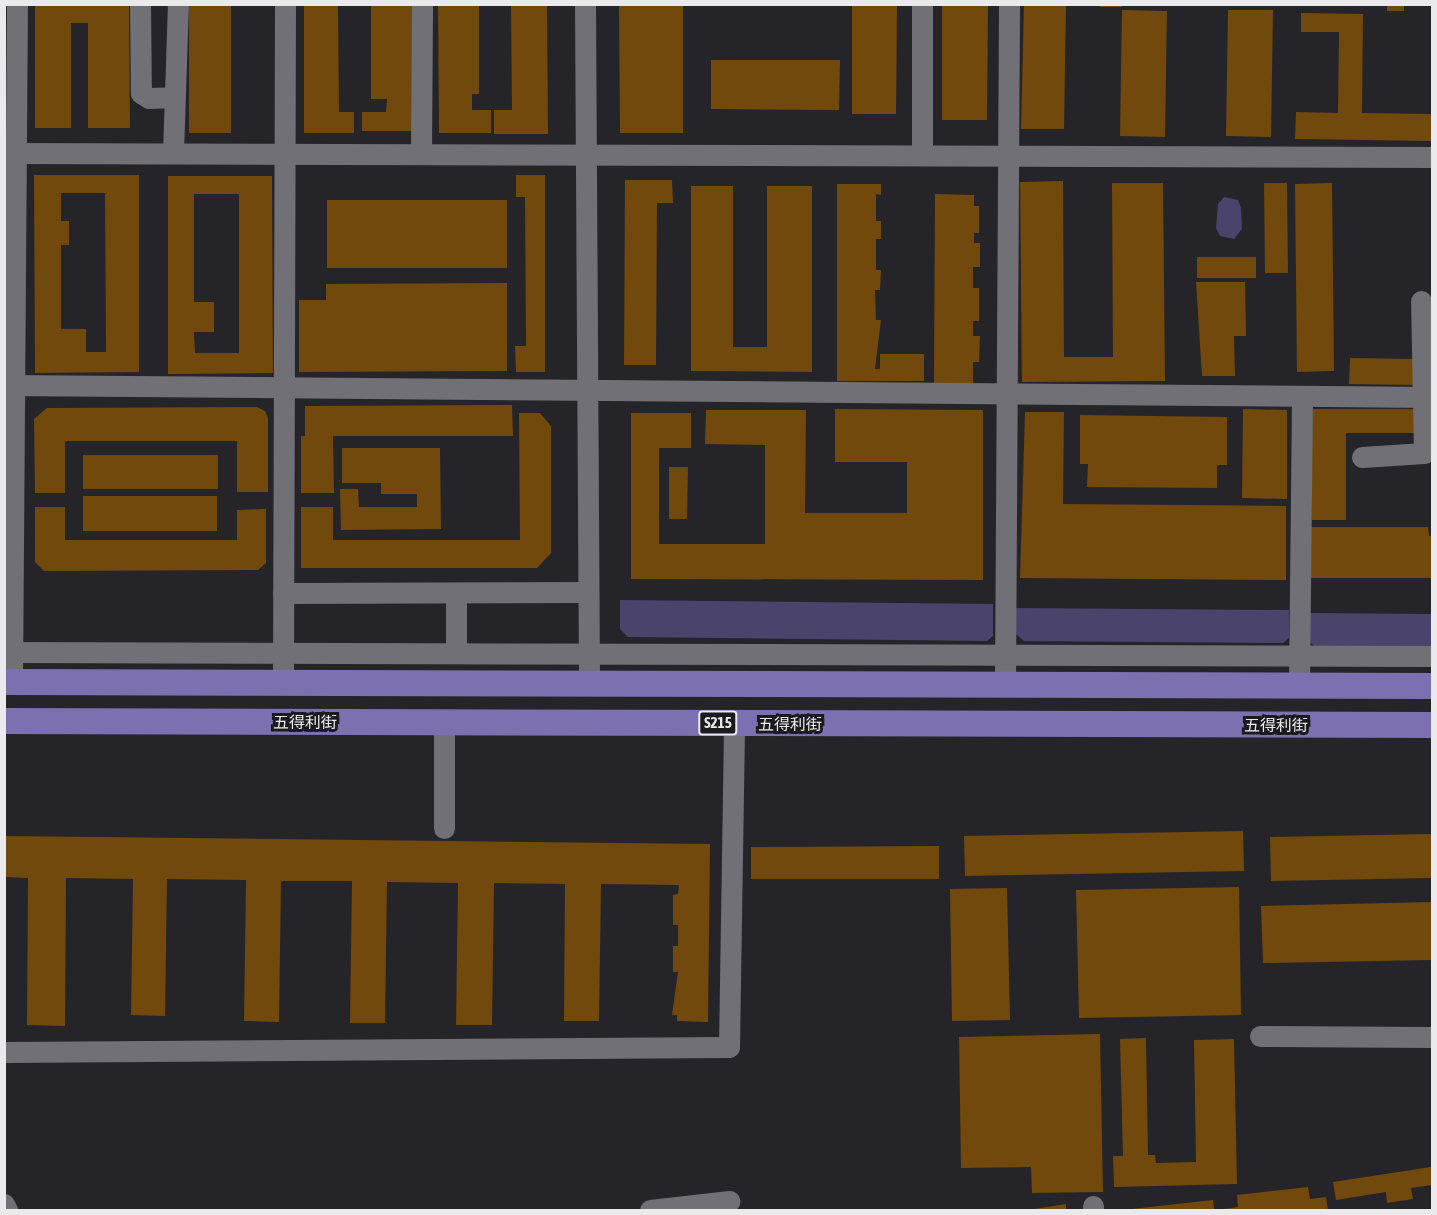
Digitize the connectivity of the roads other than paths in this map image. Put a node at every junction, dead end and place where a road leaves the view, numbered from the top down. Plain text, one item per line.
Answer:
1 (17, 4) edge
2 (140, 4) edge
3 (178, 4) edge
4 (285, 4) edge
5 (422, 4) edge
6 (585, 4) edge
7 (922, 4) edge
8 (1009, 4) edge
9 (174, 97) junction
10 (10, 153) edge
11 (173, 153) junction
12 (285, 153) junction
13 (421, 154) junction
14 (586, 154) junction
15 (922, 155) junction
16 (1008, 155) junction
17 (1432, 157) edge
18 (1421, 301) dead end
19 (9, 385) edge
20 (284, 388) junction
21 (587, 391) junction
22 (1007, 395) junction
23 (1302, 396) junction
24 (1428, 397) edge
25 (1362, 457) dead end
26 (588, 592) junction
27 (283, 593) junction
28 (456, 593) junction
29 (8, 652) edge
30 (283, 652) junction
31 (456, 653) junction
32 (588, 653) junction
33 (1005, 654) junction
34 (1300, 655) junction
35 (1432, 656) edge
36 (8, 682) edge
37 (283, 683) junction
38 (588, 684) junction
39 (1005, 685) junction
40 (1299, 686) junction
41 (1432, 686) edge
42 (4, 721) edge
43 (444, 723) junction
44 (734, 723) junction
45 (1432, 725) edge
46 (444, 828) dead end
47 (1260, 1035) dead end
48 (1432, 1037) edge
49 (4, 1052) edge
50 (729, 1201) dead end
51 (4, 1204) edge
52 (7, 1210) edge
53 (650, 1210) edge

1 - 10 street
2 - 9 street
3 - 9 street
4 - 12 street
5 - 13 street
6 - 14 street
7 - 15 street
8 - 16 street
9 - 11 street
10 - 11 street
10 - 19 street
11 - 12 street
12 - 13 street
12 - 20 street
13 - 14 street
14 - 15 street
14 - 21 street
15 - 16 street
16 - 17 street
16 - 22 street
18 - 24 street
19 - 20 street
19 - 29 street
20 - 21 street
20 - 27 street
21 - 22 street
21 - 26 street
22 - 23 street
22 - 33 street
23 - 24 street
23 - 34 street
24 - 25 street
26 - 28 street
26 - 32 street
27 - 28 street
27 - 30 street
28 - 31 street
29 - 30 street
29 - 36 street
30 - 31 street
30 - 37 street
31 - 32 street
32 - 33 street
32 - 38 street
33 - 34 street
33 - 39 street
34 - 35 street
34 - 40 street
36 - 37 main road
37 - 38 main road
38 - 39 main road
39 - 40 main road
40 - 41 main road
42 - 43 main road, 五得利街 / S215
43 - 44 main road, 五得利街 / S215
43 - 46 street
44 - 45 main road, 五得利街 / S215
44 - 49 street
47 - 48 street
50 - 53 street
51 - 52 street

